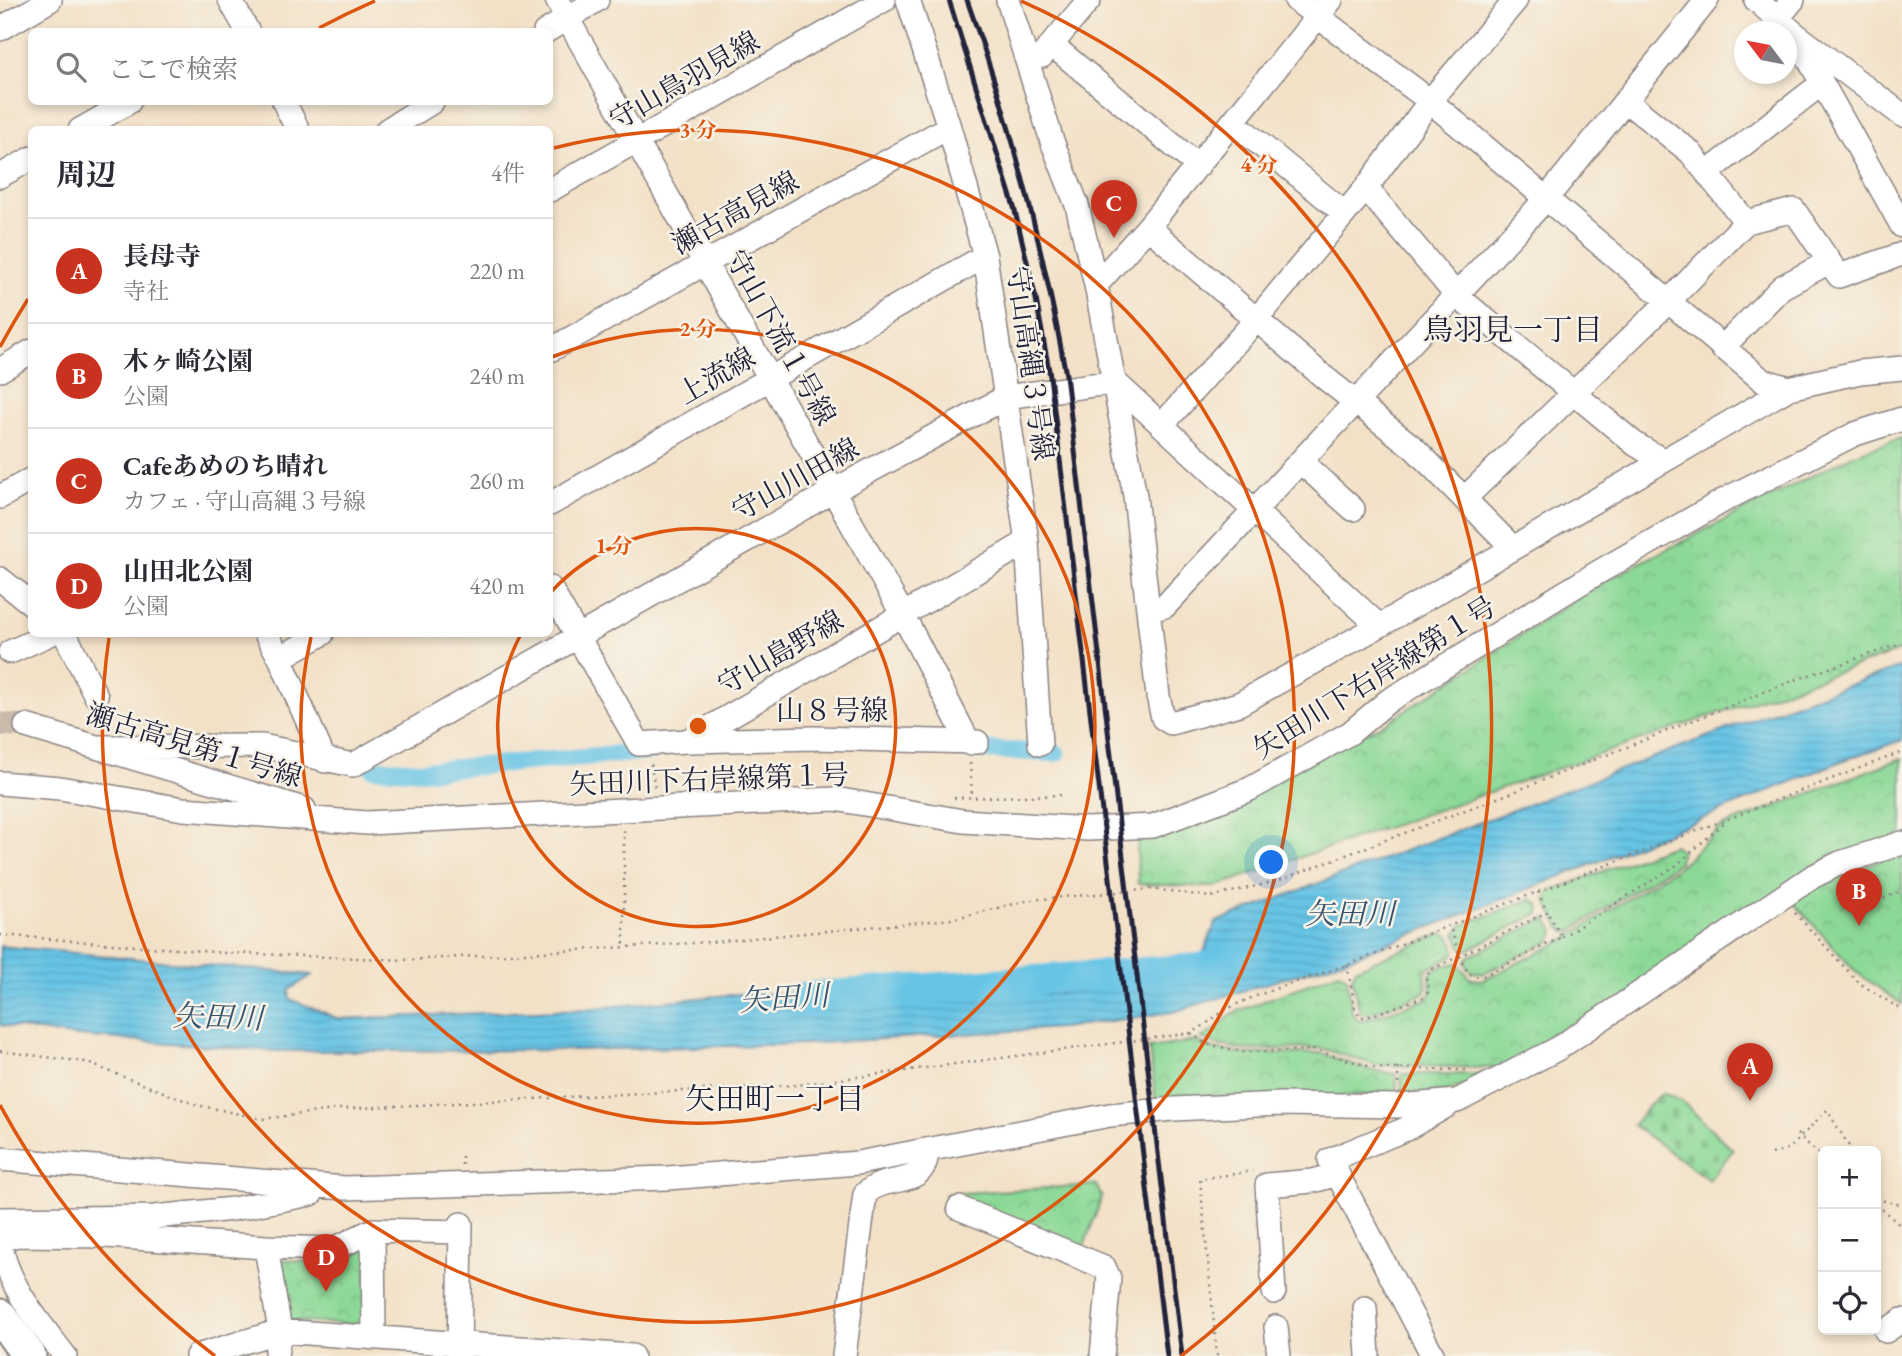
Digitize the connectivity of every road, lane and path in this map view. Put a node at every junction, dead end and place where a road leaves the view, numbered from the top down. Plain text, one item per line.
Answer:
1 (50, 0) edge
2 (230, 0) edge
3 (597, 0) edge
4 (884, 0) edge
5 (908, 0) edge
6 (1008, 0) edge
7 (1089, 0) edge
8 (1296, 0) edge
9 (1516, 0) edge
10 (1707, 0) edge
11 (1756, 0) edge
12 (1793, 0) edge
13 (1324, 8) edge
14 (562, 9) edge
15 (1780, 21) edge
16 (1787, 21) edge
17 (246, 28) edge
18 (548, 28) edge
19 (0, 29) edge
20 (1797, 35) edge
21 (1797, 44) edge
22 (1052, 45) junction
23 (1031, 69) junction
24 (1821, 84) junction
25 (1430, 101) junction
26 (1627, 102) junction
27 (124, 105) edge
28 (286, 105) edge
29 (427, 105) edge
30 (1902, 116) edge
31 (1233, 122) junction
32 (87, 126) edge
33 (296, 126) edge
34 (393, 126) edge
35 (949, 127) junction
36 (637, 142) junction
37 (28, 160) edge
38 (1198, 166) junction
39 (1707, 173) junction
40 (0, 176) edge
41 (553, 188) edge
42 (1366, 188) junction
43 (1546, 199) junction
44 (1343, 212) junction
45 (1746, 222) junction
46 (1902, 226) edge
47 (1148, 227) junction
48 (1902, 254) edge
49 (985, 256) junction
50 (1829, 261) junction
51 (705, 263) junction
52 (1096, 285) junction
53 (1457, 296) junction
54 (1667, 303) junction
55 (1256, 320) junction
56 (553, 348) edge
57 (1722, 348) junction
58 (28, 353) edge
59 (1902, 368) edge
60 (0, 370) edge
61 (770, 378) junction
62 (1115, 382) junction
63 (1789, 388) junction
64 (1574, 390) junction
65 (1006, 397) junction
66 (1357, 402) junction
67 (1902, 419) edge
68 (1162, 425) junction
69 (1662, 460) junction
70 (1301, 462) junction
71 (28, 481) edge
72 (833, 491) junction
73 (0, 497) edge
74 (1465, 498) junction
75 (553, 502) edge
76 (1353, 509) dead end
77 (1256, 510) junction
78 (1027, 542) junction
79 (1513, 548) junction
80 (0, 579) edge
81 (553, 594) edge
82 (28, 601) edge
83 (1149, 610) junction
84 (903, 615) junction
85 (1379, 626) junction
86 (576, 636) junction
87 (43, 637) edge
88 (66, 637) edge
89 (268, 637) edge
90 (318, 637) edge
91 (1902, 643) edge
92 (10, 652) dead end
93 (280, 658) junction
94 (96, 696) dead end
95 (26, 726) tunnel mouth
96 (687, 741) junction
97 (1040, 744) dead end
98 (972, 746) junction
99 (97, 747) junction
100 (1902, 752) edge
101 (650, 756) dead end
102 (325, 761) junction
103 (0, 783) edge
104 (972, 798) dead end
105 (658, 807) junction
106 (1730, 817) junction
107 (344, 821) junction
108 (624, 837) dead end
109 (1902, 843) edge
110 (1902, 891) edge
111 (1538, 892) junction
112 (1781, 898) junction
113 (1864, 906) dead end
114 (1547, 912) junction
115 (1450, 926) junction
116 (0, 935) edge
117 (1562, 937) junction
118 (624, 947) junction
119 (1460, 956) junction
120 (1347, 965) junction
121 (1902, 1010) edge
122 (1191, 1033) junction
123 (0, 1051) edge
124 (1501, 1079) junction
125 (1457, 1101) junction
126 (1798, 1136) junction
127 (1849, 1146) edge
128 (927, 1152) junction
129 (1772, 1154) dead end
130 (1818, 1154) edge
131 (0, 1159) edge
132 (1265, 1170) dead end
133 (1338, 1174) junction
134 (345, 1188) junction
135 (1881, 1200) edge
136 (1902, 1205) edge
137 (959, 1208) dead end
138 (1881, 1208) edge
139 (0, 1219) edge
140 (1902, 1227) edge
141 (373, 1230) junction
142 (0, 1242) edge
143 (266, 1247) junction
144 (1274, 1292) dead end
145 (1365, 1308) dead end
146 (0, 1316) edge
147 (1276, 1327) dead end
148 (280, 1331) junction
149 (374, 1336) junction
150 (459, 1349) edge
151 (29, 1356) edge
152 (65, 1356) edge
153 (197, 1356) edge
154 (276, 1356) edge
155 (632, 1356) edge
156 (844, 1356) edge
157 (1102, 1356) edge
158 (1217, 1356) edge
159 (1279, 1356) edge
160 (1368, 1356) edge
161 (1433, 1356) edge

1 - 19 street
2 - 17 street
3 - 14 street
4 - 36 street, 守山鳥羽見線
5 - 35 street, 守山高縄３号線
6 - 23 street
7 - 22 street
8 - 13 street
9 - 25 street
10 - 26 street
11 - 15 street
12 - 16 street
13 - 25 street
13 - 31 street
14 - 18 street
14 - 36 street, 守山下流１号線
20 - 30 street
21 - 24 street
22 - 23 street
22 - 38 street
23 - 52 street
24 - 39 street
24 - 46 street
25 - 42 street
25 - 43 street
26 - 39 street
26 - 43 street
27 - 32 street
28 - 33 street
29 - 34 street
31 - 38 street
31 - 44 street
35 - 49 street, 守山高縄３号線
35 - 51 street, 瀬古高見線
36 - 41 street, 守山鳥羽見線
36 - 51 street, 守山下流１号線
37 - 40 street
38 - 47 street
39 - 45 street
42 - 44 street
42 - 53 street
43 - 53 street
43 - 54 street
44 - 55 street
45 - 50 street
45 - 54 street
47 - 52 street
47 - 55 street
48 - 50 street
49 - 61 street, 上流線
49 - 65 street, 守山高縄３号線
50 - 57 street
51 - 56 street, 瀬古高見線
51 - 61 street, 守山下流１号線
52 - 62 street
53 - 64 street
53 - 66 street
54 - 57 street
54 - 64 street
55 - 66 street
55 - 68 street
57 - 63 street
58 - 60 street
59 - 63 street
61 - 72 street, 守山下流１号線
61 - 75 street, 上流線
62 - 65 street, 守山川田線
62 - 68 street
62 - 83 street
63 - 69 street
64 - 69 street
64 - 74 street
65 - 72 street, 守山川田線
65 - 78 street, 守山高縄３号線
66 - 70 street
66 - 74 street
67 - 105 street, 矢田川下右岸線第１号
68 - 77 street
69 - 79 street
70 - 76 street
70 - 77 street
71 - 73 street
72 - 84 street, 守山下流１号線
72 - 86 street, 守山川田線
74 - 79 street
77 - 83 street
77 - 85 street
78 - 84 street, 守山島野線
78 - 97 street, 守山高縄３号線
79 - 85 street
80 - 82 street
81 - 86 street, 守山島野線
83 - 85 street
84 - 96 street, 守山島野線
84 - 98 street, 守山下流１号線
86 - 96 street, 守山島野線
86 - 102 street, 守山川田線
87 - 92 street
88 - 94 street
89 - 93 street
90 - 93 street
91 - 118 path
93 - 102 street
95 - 99 street, 瀬古高見第１号線
96 - 98 street, 山８号線
98 - 104 path
99 - 102 street, 守山川田線
99 - 107 street, 瀬古高見第１号線
100 - 106 path
101 - 105 path
103 - 107 street, 矢田川下右岸線第１号
105 - 107 street, 矢田川下右岸線第１号
106 - 111 path
106 - 117 path
108 - 118 path
109 - 112 street
110 - 113 path
111 - 114 path
111 - 115 path
112 - 121 path
112 - 124 street
114 - 117 path
114 - 119 path
115 - 119 path
115 - 120 path
116 - 118 path
117 - 119 path
119 - 120 path
120 - 122 path
122 - 123 path
122 - 124 path
124 - 125 street
125 - 128 street
125 - 133 street
126 - 127 path
126 - 129 path
126 - 130 path
128 - 134 street
128 - 156 street
131 - 134 street
132 - 158 path
133 - 144 street
133 - 161 street
134 - 139 street
135 - 136 path
137 - 157 street
138 - 140 path
141 - 143 street
141 - 149 street
141 - 150 street
142 - 143 street
142 - 152 street
143 - 148 street
145 - 160 street
146 - 151 highway
147 - 159 street
148 - 149 street
148 - 153 street
148 - 154 street
149 - 150 street
150 - 155 street

